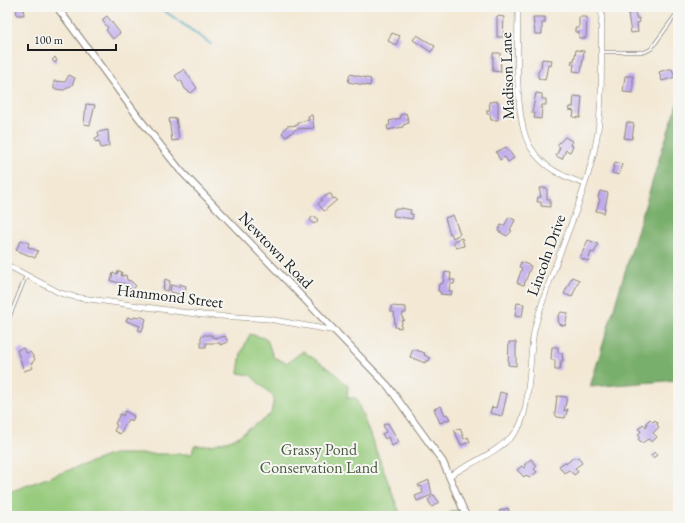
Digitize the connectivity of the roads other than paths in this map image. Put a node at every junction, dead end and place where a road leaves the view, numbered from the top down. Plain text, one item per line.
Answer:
1 (57, 7) edge
2 (518, 7) edge
3 (602, 7) edge
4 (675, 16) dead end
5 (602, 52) junction
6 (585, 184) junction
7 (7, 265) edge
8 (26, 276) junction
9 (7, 323) edge
10 (337, 331) junction
11 (449, 476) junction
12 (466, 516) edge

1 - 10 street, Newtown Road
2 - 6 street, Madison Lane
3 - 5 street, Lincoln Drive
4 - 5 lane
5 - 6 street, Lincoln Drive
6 - 11 street, Lincoln Drive
7 - 8 street, Hammond Street
8 - 9 lane
8 - 10 street, Hammond Street
10 - 11 street, Newtown Road
11 - 12 street, Newtown Road

